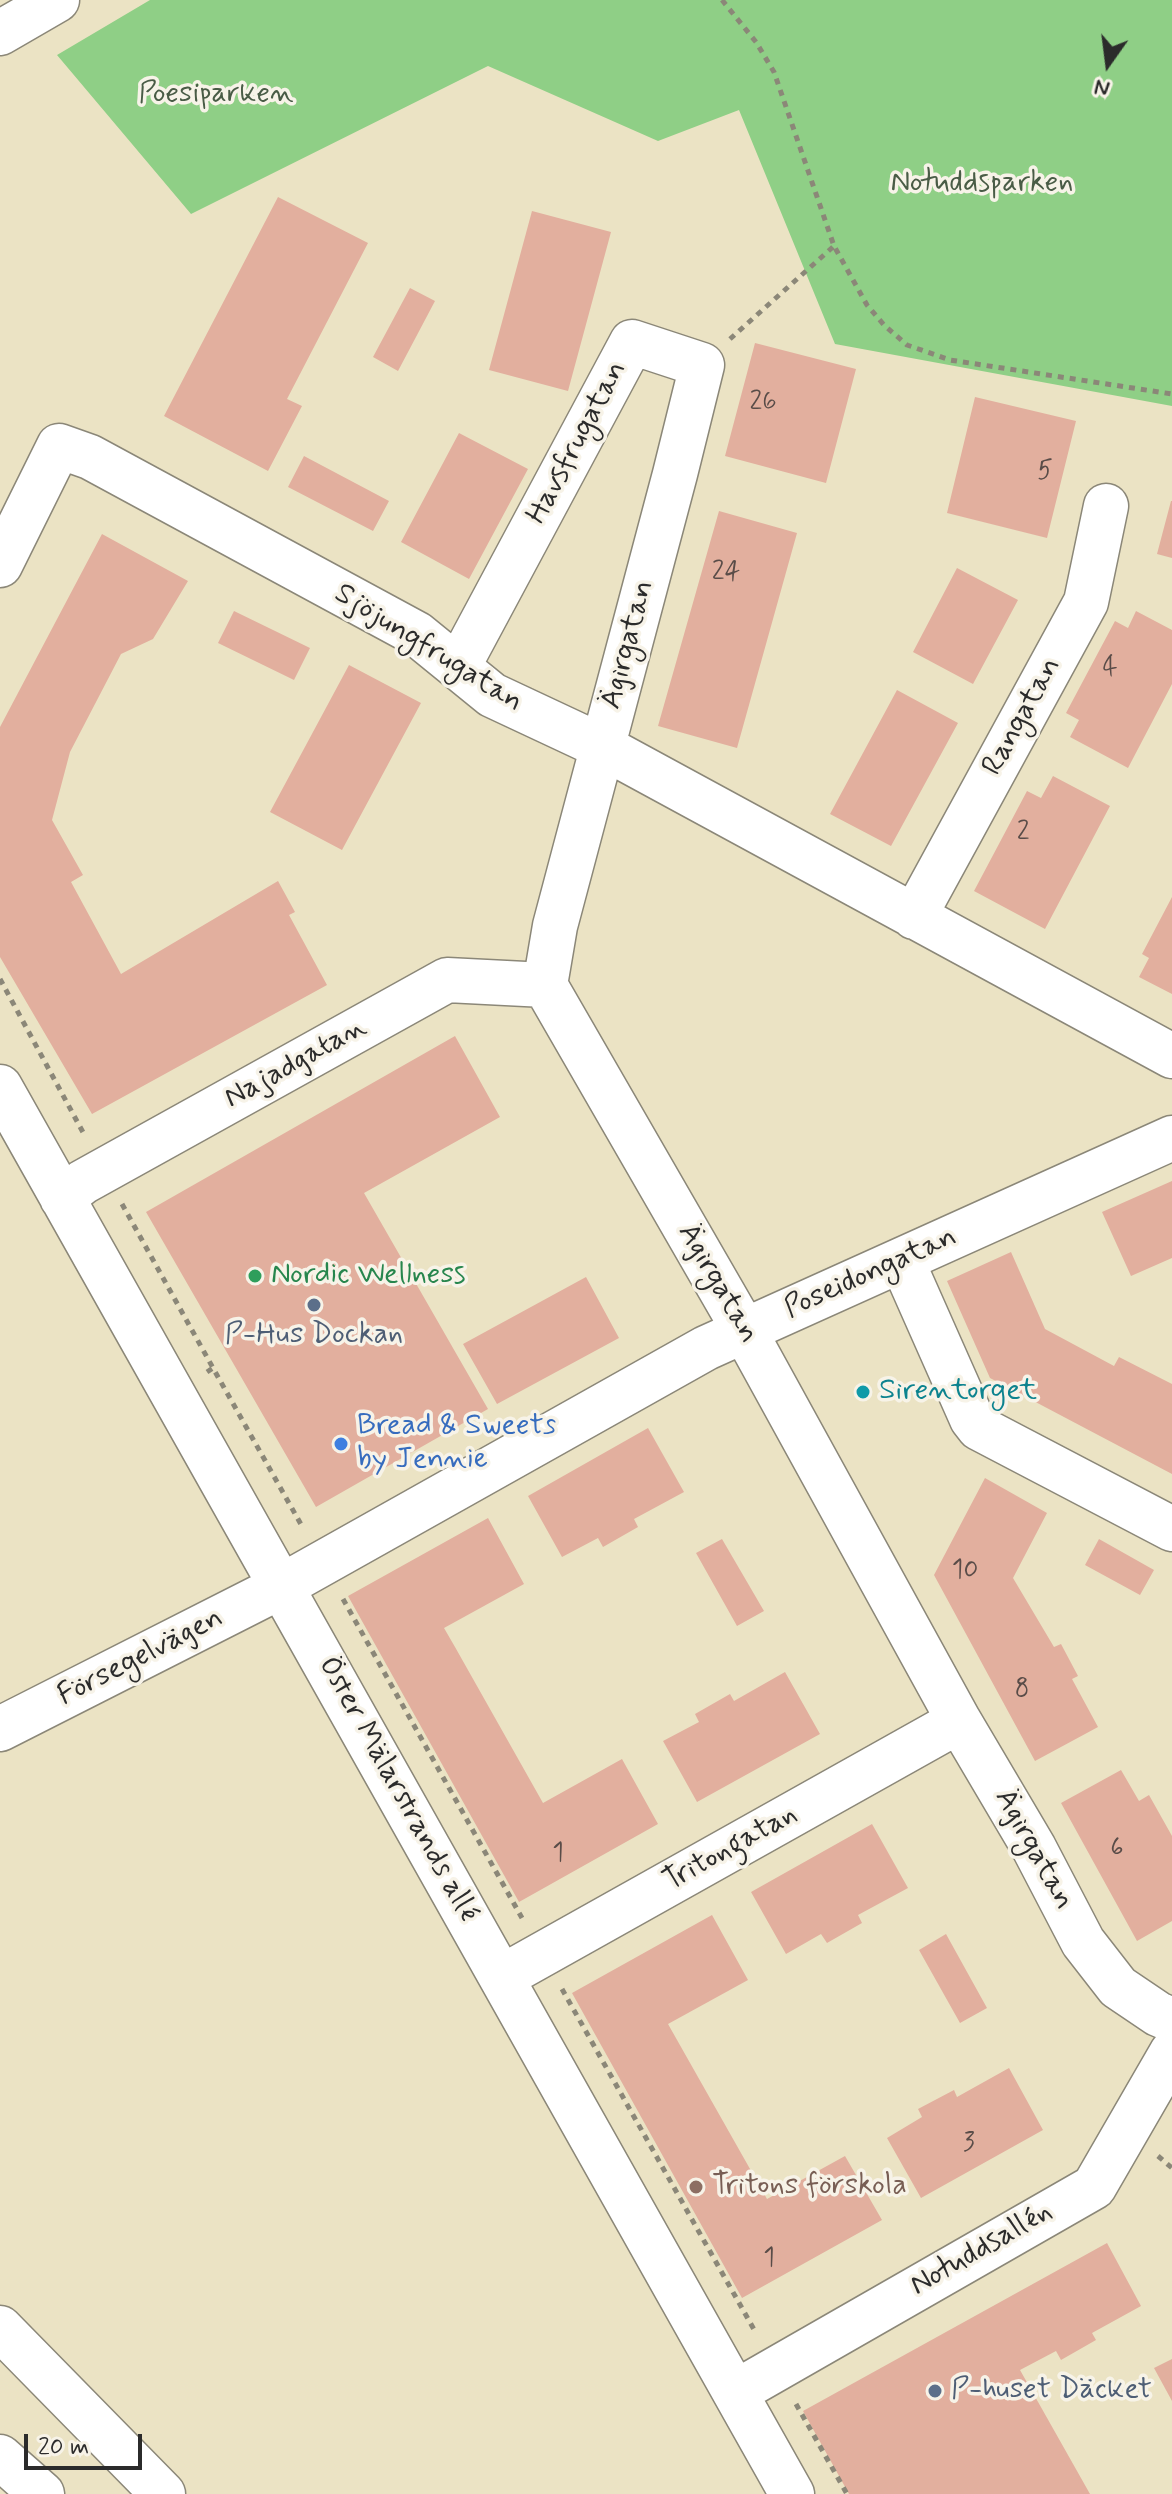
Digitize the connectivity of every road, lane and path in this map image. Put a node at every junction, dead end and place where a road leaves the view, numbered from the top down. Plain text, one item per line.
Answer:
1 (57, 0) edge
2 (726, 1) edge
3 (0, 33) edge
4 (834, 246) junction
5 (702, 365) junction
6 (1172, 394) edge
7 (1106, 506) dead end
8 (0, 565) edge
9 (459, 665) junction
10 (603, 747) junction
11 (914, 917) junction
12 (545, 985) junction
13 (1172, 1056) edge
14 (0, 1087) edge
15 (1172, 1138) edge
16 (62, 1198) junction
17 (902, 1261) junction
18 (744, 1330) junction
19 (172, 1394) junction
20 (1172, 1529) edge
21 (323, 1563) junction
22 (282, 1586) junction
23 (959, 1721) junction
24 (0, 1729) edge
25 (543, 1955) junction
26 (502, 1977) junction
27 (1172, 2020) edge
28 (1172, 2052) edge
29 (0, 2328) edge
30 (776, 2369) junction
31 (736, 2392) junction
32 (0, 2457) edge
33 (42, 2494) edge
34 (163, 2494) edge
35 (792, 2494) edge
36 (847, 2494) edge

1 - 3 street
2 - 4 path
4 - 5 path
4 - 6 path
5 - 9 street, Havsfrugatan
5 - 10 street, Ägirgatan
7 - 11 street, Rangatan
8 - 9 street, Sjöjungfrugatan
9 - 10 street, Sjöjungfrugatan
10 - 11 street, Sjöjungfrugatan
10 - 12 street, Ägirgatan
11 - 13 street, Sjöjungfrugatan
12 - 16 street, Najadgatan
12 - 18 street, Ägirgatan
14 - 16 street, Öster Mälarstrands allé
15 - 17 street, Poseidongatan
16 - 19 street, Öster Mälarstrands allé
17 - 18 street, Poseidongatan
17 - 20 street
18 - 21 street, Poseidongatan
18 - 23 street, Ägirgatan
19 - 21 path
19 - 22 street, Öster Mälarstrands allé
21 - 22 street, Poseidongatan
21 - 25 path
22 - 24 street, Försegelvägen
22 - 26 street, Öster Mälarstrands allé
23 - 25 street, Tritongatan
23 - 27 street, Ägirgatan
25 - 26 street, Tritongatan
25 - 30 path
26 - 31 street, Öster Mälarstrands allé
28 - 30 street, Notuddsallén
29 - 34 street
30 - 31 street, Notuddsallén
30 - 36 path
31 - 35 street, Öster Mälarstrands allé
32 - 33 street

